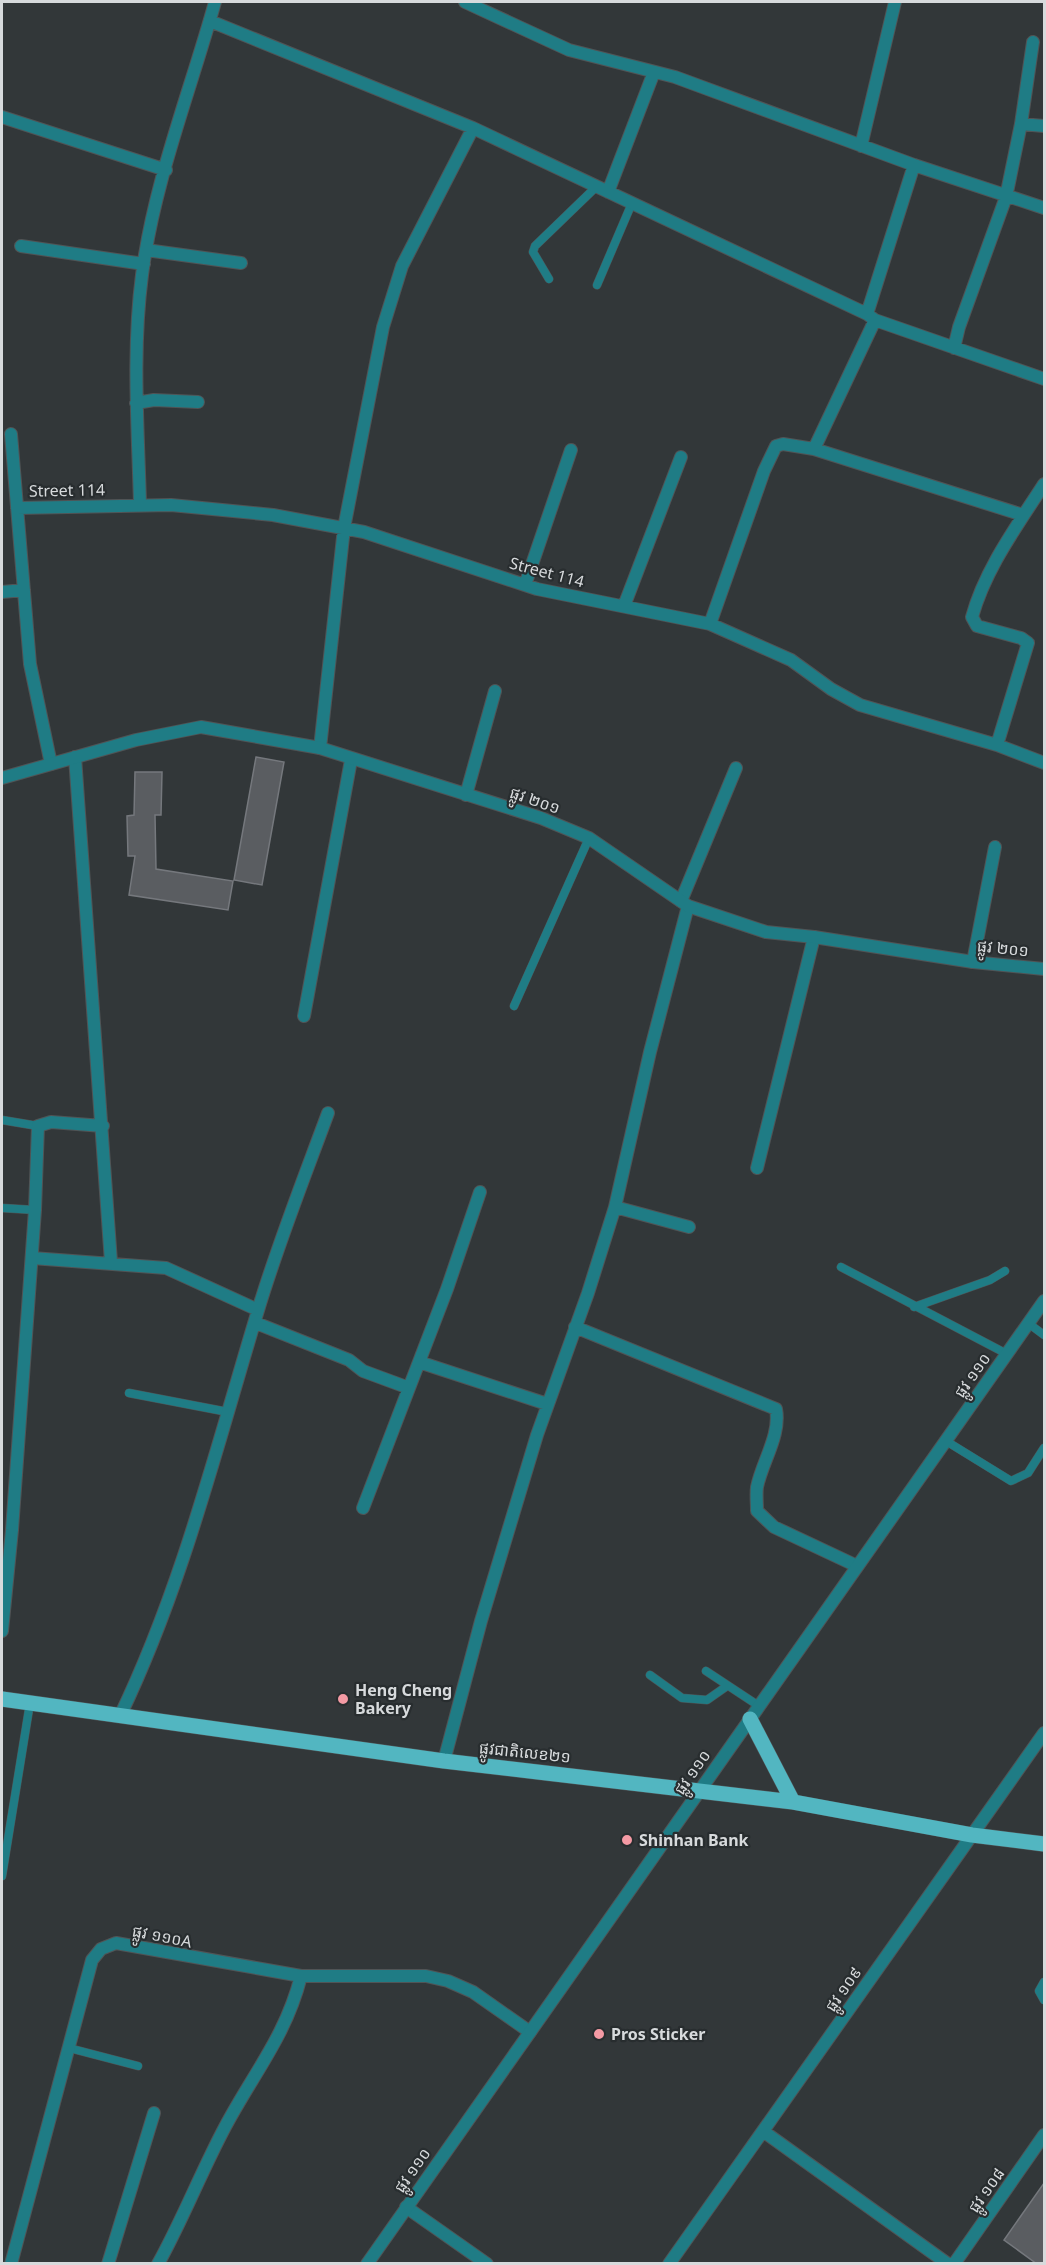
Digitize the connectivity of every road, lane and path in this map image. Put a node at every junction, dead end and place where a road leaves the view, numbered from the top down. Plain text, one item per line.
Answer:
1 (215, 2) edge
2 (465, 2) edge
3 (895, 2) edge
4 (210, 21) junction
5 (1033, 42) dead end
6 (654, 72) junction
7 (2, 117) edge
8 (1021, 124) junction
9 (1044, 126) edge
10 (473, 128) junction
11 (861, 146) junction
12 (914, 165) junction
13 (166, 170) junction
14 (602, 189) junction
15 (1006, 197) junction
16 (632, 203) junction
17 (1044, 208) edge
18 (21, 246) dead end
19 (146, 250) junction
20 (241, 263) dead end
21 (144, 264) junction
22 (549, 279) dead end
23 (597, 285) dead end
24 (871, 317) junction
25 (954, 348) junction
26 (1044, 379) edge
27 (198, 402) dead end
28 (136, 403) junction
29 (11, 434) dead end
30 (814, 449) junction
31 (571, 450) dead end
32 (681, 457) dead end
33 (1044, 484) edge
34 (140, 504) junction
35 (17, 508) junction
36 (1023, 515) junction
37 (344, 528) junction
38 (525, 585) junction
39 (24, 590) junction
40 (2, 592) edge
41 (624, 606) junction
42 (710, 624) junction
43 (495, 691) dead end
44 (998, 745) junction
45 (320, 748) junction
46 (75, 757) junction
47 (351, 760) junction
48 (1044, 763) edge
49 (51, 764) junction
50 (736, 768) dead end
51 (2, 778) edge
52 (466, 795) junction
53 (589, 838) junction
54 (995, 847) dead end
55 (685, 904) junction
56 (814, 937) junction
57 (973, 962) junction
58 (1044, 969) edge
59 (514, 1006) dead end
60 (304, 1016) dead end
61 (328, 1113) dead end
62 (2, 1120) edge
63 (39, 1126) junction
64 (103, 1126) junction
65 (758, 1168) dead end
66 (480, 1192) dead end
67 (615, 1207) junction
68 (2, 1208) edge
69 (35, 1210) junction
70 (689, 1227) dead end
71 (32, 1258) junction
72 (111, 1262) junction
73 (841, 1267) dead end
74 (1005, 1271) dead end
75 (1044, 1301) edge
76 (914, 1307) junction
77 (257, 1316) junction
78 (1028, 1323) junction
79 (575, 1327) junction
80 (1044, 1335) edge
81 (1007, 1354) junction
82 (419, 1362) junction
83 (409, 1388) junction
84 (129, 1393) dead end
85 (547, 1404) junction
86 (228, 1412) junction
87 (946, 1441) junction
88 (1044, 1451) edge
89 (363, 1508) dead end
90 (857, 1566) junction
91 (2, 1631) edge
92 (706, 1671) dead end
93 (650, 1675) dead end
94 (727, 1686) junction
95 (2, 1699) edge
96 (30, 1703) junction
97 (755, 1712) junction
98 (120, 1716) junction
99 (1044, 1733) edge
100 (444, 1761) junction
101 (699, 1790) junction
102 (793, 1802) junction
103 (972, 1835) junction
104 (1044, 1844) edge
105 (2, 1876) edge
106 (301, 1976) junction
107 (1044, 1982) edge
108 (1044, 2000) edge
109 (530, 2032) junction
110 (69, 2048) junction
111 (138, 2066) dead end
112 (154, 2113) dead end
113 (763, 2131) junction
114 (1044, 2135) edge
115 (406, 2207) junction
116 (11, 2264) edge
117 (108, 2264) edge
118 (158, 2264) edge
119 (367, 2264) edge
120 (487, 2264) edge
121 (669, 2264) edge
122 (948, 2264) edge
123 (954, 2264) edge

1 - 4 street
2 - 6 street
3 - 11 street
4 - 10 street
4 - 13 street
5 - 8 street
6 - 11 street
6 - 14 street
7 - 13 street
8 - 9 street
8 - 15 street
10 - 14 street
10 - 37 street
11 - 12 street
12 - 15 street
12 - 24 street
13 - 19 street
14 - 16 street
14 - 22 lane
15 - 17 street
15 - 25 street
16 - 23 lane
16 - 24 street
18 - 21 street
19 - 20 street
19 - 21 street
21 - 28 street
24 - 25 street
24 - 30 street
25 - 26 street
27 - 28 street
28 - 34 street
29 - 35 street
30 - 36 street
30 - 42 street
31 - 38 street
32 - 41 street
33 - 36 street
34 - 35 street, Street 114
34 - 37 street, Street 114
35 - 39 street
36 - 44 street
37 - 38 street, Street 114
37 - 45 street
38 - 41 street, Street 114
39 - 40 street
39 - 49 street
41 - 42 street, Street 114
42 - 44 street, Street 114
43 - 52 street
44 - 48 street, Street 114
45 - 46 street, ផ្លូវ ២០១
45 - 47 street, ផ្លូវ ២០១
46 - 49 street, ផ្លូវ ២០១
46 - 64 street
47 - 52 street, ផ្លូវ ២០១
47 - 60 street
49 - 51 street, ផ្លូវ ២០១
50 - 55 street
52 - 53 street, ផ្លូវ ២០១
53 - 55 street, ផ្លូវ ២០១
53 - 59 lane
54 - 57 street
55 - 56 street, ផ្លូវ ២០១
55 - 67 street
56 - 57 street, ផ្លូវ ២០១
56 - 65 street
57 - 58 street, ផ្លូវ ២០១
61 - 77 street
62 - 63 lane
63 - 64 street
63 - 69 street
64 - 72 street
66 - 82 street
67 - 70 street
67 - 79 street
68 - 69 lane
69 - 71 street
71 - 72 street
71 - 91 street
72 - 77 street
73 - 76 lane
74 - 76 lane
75 - 78 street, ផ្លូវ ១១០
76 - 81 lane
77 - 83 street
77 - 86 street
78 - 80 lane
78 - 81 street, ផ្លូវ ១១០
79 - 85 street
79 - 90 street
81 - 87 street, ផ្លូវ ១១០
82 - 83 street
82 - 85 street
83 - 89 street
84 - 86 lane
85 - 100 street
86 - 98 street
87 - 88 lane
87 - 90 street, ផ្លូវ ១១០
90 - 97 street, ផ្លូវ ១១០
92 - 94 lane
93 - 94 lane
94 - 97 lane
95 - 96 main road, ផ្លូវជាតិលេខ២១
96 - 98 main road, ផ្លូវជាតិលេខ២១
96 - 105 lane
97 - 101 street, ផ្លូវ ១១០
97 - 102 main road
98 - 100 main road, ផ្លូវជាតិលេខ២១
99 - 103 street, ផ្លូវ ១០៩
100 - 101 main road, ផ្លូវជាតិលេខ២១
101 - 102 main road, ផ្លូវជាតិលេខ២១
101 - 109 street, ផ្លូវ ១១០
102 - 103 main road, ផ្លូវជាតិលេខ២១
103 - 104 main road, ផ្លូវជាតិលេខ២១
103 - 113 street, ផ្លូវ ១០៩
106 - 109 street, ផ្លូវ ១១០A
106 - 110 street, ផ្លូវ ១១០A
106 - 118 street
107 - 108 lane
109 - 115 street, ផ្លូវ ១១០
110 - 111 lane
110 - 116 street, ផ្លូវ ១១០A
112 - 117 street
113 - 121 street, ផ្លូវ ១០៩
113 - 122 street
114 - 123 street, ផ្លូវ ១០៨
115 - 119 street, ផ្លូវ ១១០
115 - 120 street

